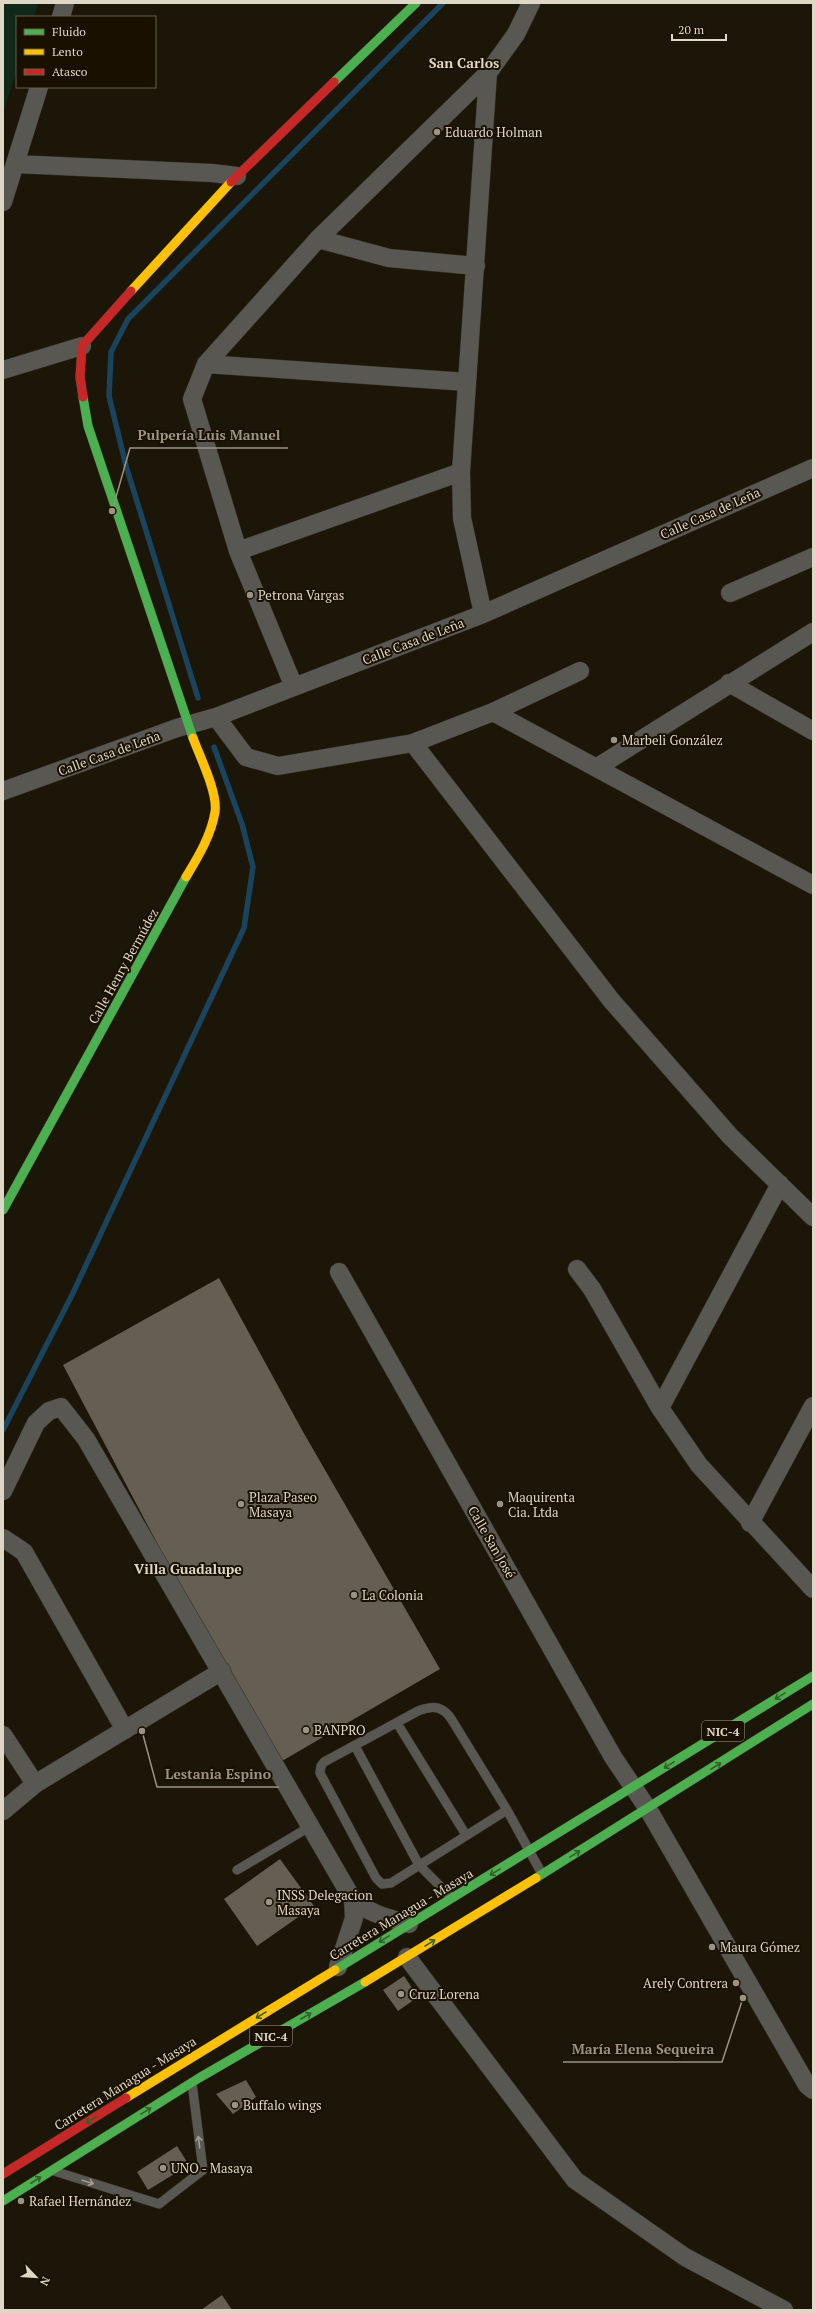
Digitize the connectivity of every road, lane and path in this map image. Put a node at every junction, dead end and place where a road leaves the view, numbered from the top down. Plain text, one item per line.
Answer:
1 (65, 3) edge
2 (416, 3) edge
3 (531, 3) edge
4 (61, 16) edge
5 (488, 73) junction
6 (39, 88) edge
7 (14, 164) junction
8 (237, 176) junction
9 (3, 202) edge
10 (318, 239) junction
11 (476, 266) junction
12 (82, 346) junction
13 (206, 364) junction
14 (3, 370) edge
15 (467, 382) junction
16 (813, 468) edge
17 (461, 472) junction
18 (238, 551) junction
19 (813, 556) edge
20 (730, 593) dead end
21 (483, 614) junction
22 (813, 632) edge
23 (580, 671) dead end
24 (729, 683) junction
25 (294, 687) junction
26 (493, 712) junction
27 (216, 717) junction
28 (188, 726) junction
29 (813, 732) edge
30 (413, 743) junction
31 (596, 768) junction
32 (3, 791) edge
33 (813, 885) edge
34 (780, 1184) junction
35 (3, 1210) edge
36 (813, 1217) edge
37 (577, 1269) dead end
38 (339, 1272) dead end
39 (813, 1406) edge
40 (660, 1408) junction
41 (3, 1491) edge
42 (750, 1523) junction
43 (3, 1538) edge
44 (813, 1589) edge
45 (222, 1671) junction
46 (813, 1676) edge
47 (813, 1704) edge
48 (397, 1723) junction
49 (125, 1730) junction
50 (3, 1735) edge
51 (355, 1746) junction
52 (35, 1784) junction
53 (633, 1787) junction
54 (648, 1809) junction
55 (507, 1810) junction
56 (3, 1811) edge
57 (311, 1826) junction
58 (466, 1835) junction
59 (528, 1852) junction
60 (420, 1865) junction
61 (237, 1870) dead end
62 (542, 1874) junction
63 (451, 1897) junction
64 (353, 1900) junction
65 (409, 1924) junction
66 (407, 1957) junction
67 (338, 1968) junction
68 (192, 2083) junction
69 (813, 2090) edge
70 (51, 2170) junction
71 (3, 2174) edge
72 (3, 2201) edge
73 (784, 2310) edge

1 - 4 street
2 - 8 main road
3 - 5 street
5 - 10 street
5 - 11 street
6 - 7 street
7 - 8 street
7 - 9 street
8 - 12 main road
10 - 11 street
10 - 13 street
11 - 15 street
12 - 14 street
12 - 28 main road, Calle Henry Bermúdez
13 - 15 street
13 - 18 street
15 - 17 street
16 - 21 street, Calle Casa de Leña
17 - 18 street
17 - 21 street
18 - 25 street
19 - 20 street
21 - 25 street, Calle Casa de Leña
22 - 24 street
23 - 26 street
24 - 29 street
24 - 31 street
25 - 27 street, Calle Casa de Leña
26 - 30 street
26 - 31 street
27 - 28 street, Calle Casa de Leña
27 - 30 street
28 - 32 street, Calle Casa de Leña
28 - 35 main road, Calle Henry Bermúdez
30 - 34 street
31 - 33 street
34 - 36 street
34 - 40 street
37 - 40 street
38 - 53 street, Calle San José
39 - 42 street
40 - 42 street
41 - 45 street
42 - 44 street
43 - 49 street
45 - 49 street
45 - 57 street
46 -> 53 main road, Carretera Managua - Masaya / NIC-4
54 -> 47 main road, NIC-4
48 - 51 lane
48 - 55 lane
48 - 58 lane
49 - 52 street
50 - 52 street
51 - 60 lane
51 - 60 lane
52 - 56 street
53 - 54 street, Calle San José
53 - 59 main road, Carretera Managua - Masaya / NIC-4
62 -> 54 main road, NIC-4
54 - 69 street, Calle San José
55 - 58 lane
55 - 59 lane
57 - 61 lane
57 - 64 street
58 - 60 lane
59 - 62 lane
59 -> 63 main road, Carretera Managua - Masaya / NIC-4
60 - 63 lane
66 -> 62 main road, NIC-4
63 - 65 main road, Carretera Managua - Masaya / NIC-4
64 - 65 street
64 - 67 street
65 -> 67 main road, Carretera Managua - Masaya / NIC-4
68 -> 66 main road, NIC-4
66 - 73 street
67 -> 71 main road, Carretera Managua - Masaya / NIC-4
70 -> 68 main road, NIC-4
70 -> 68 lane
72 -> 70 main road, NIC-4

